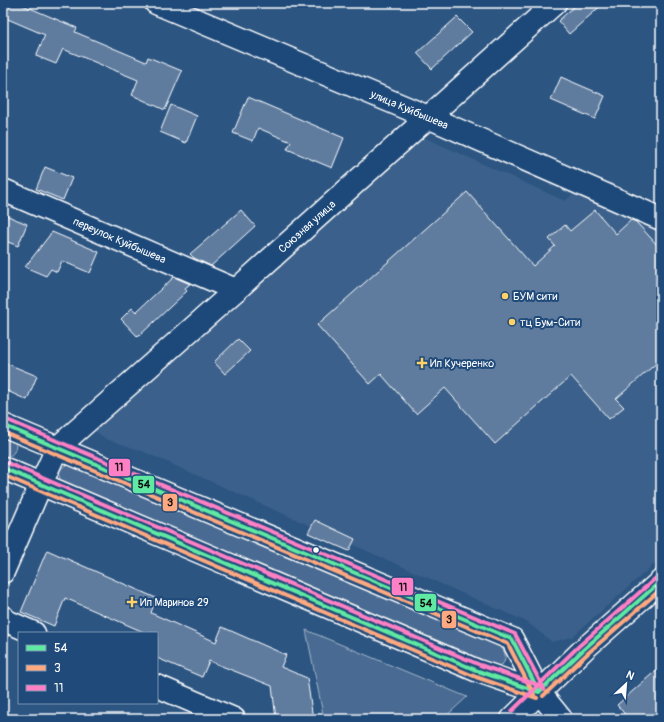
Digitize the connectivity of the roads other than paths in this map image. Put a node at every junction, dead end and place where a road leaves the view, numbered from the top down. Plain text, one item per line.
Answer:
1 (156, 3) edge
2 (555, 3) edge
3 (428, 117) junction
4 (3, 190) edge
5 (661, 219) edge
6 (236, 290) junction
7 (3, 425) edge
8 (58, 448) junction
9 (3, 468) edge
10 (41, 484) junction
11 (3, 572) edge
12 (661, 581) edge
13 (3, 617) edge
14 (32, 632) edge
15 (158, 686) edge
16 (538, 692) junction
17 (234, 719) edge
18 (512, 719) edge
19 (561, 719) edge

1 - 3 street, улица Куйбышева
2 - 3 street, Союзная улица
3 - 5 street, улица Куйбышева
3 - 6 street, Союзная улица
4 - 6 street, переулок Куйбышева
6 - 8 street, Союзная улица
7 - 8 street
8 - 10 street
8 - 16 street
9 - 10 street
10 - 11 street
10 - 16 street
12 - 16 street
13 - 14 street
15 - 17 street
16 - 18 street
16 - 19 street

